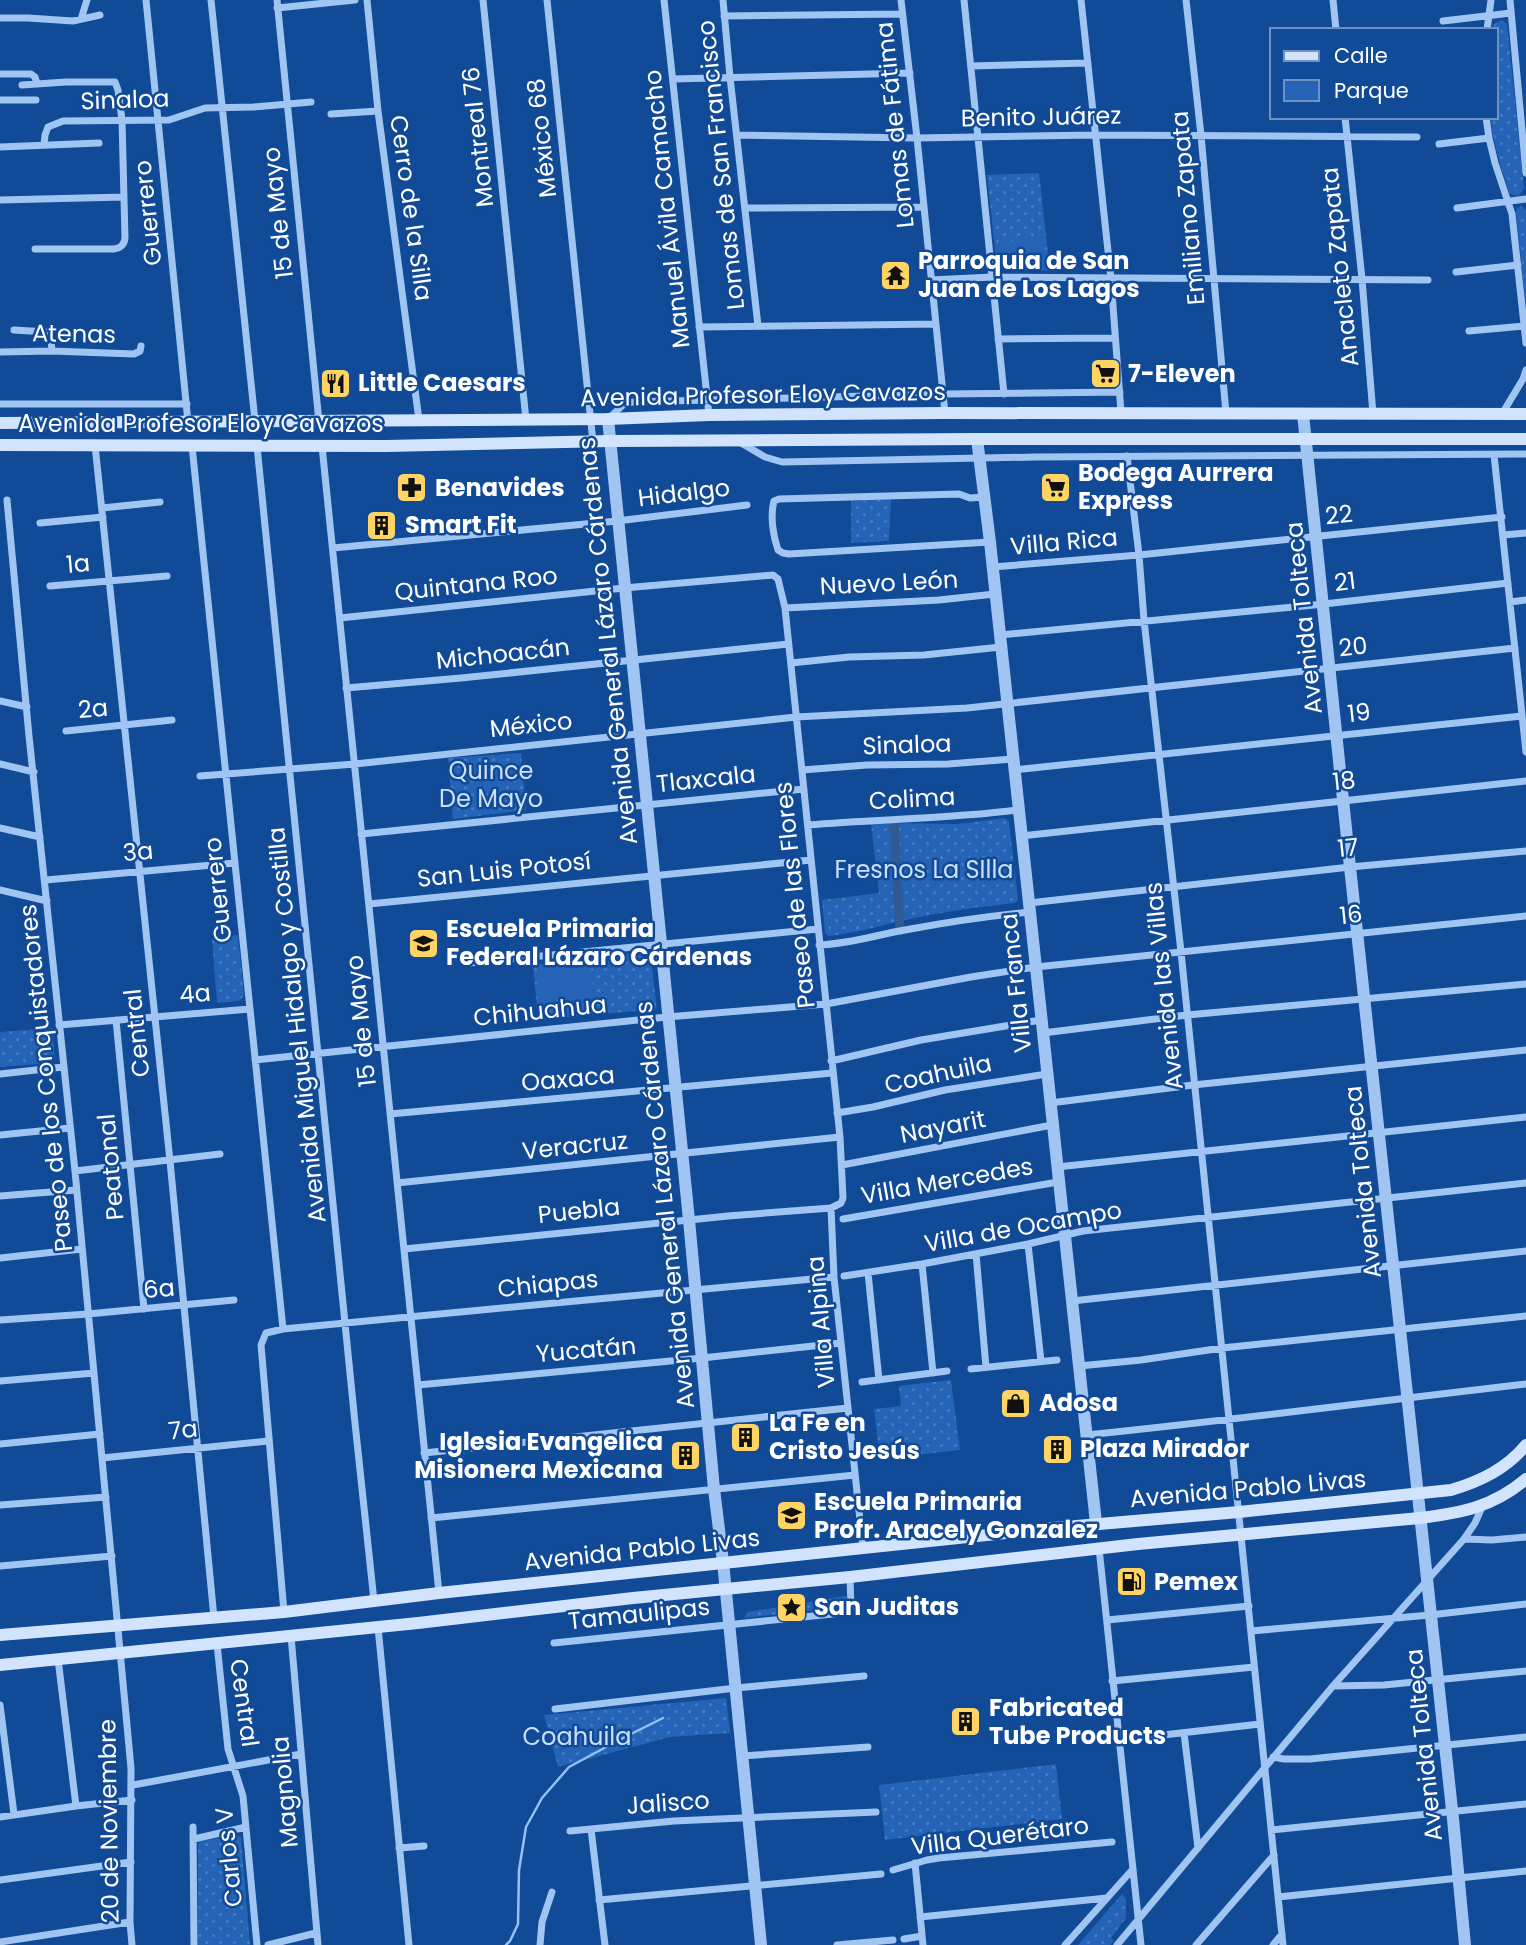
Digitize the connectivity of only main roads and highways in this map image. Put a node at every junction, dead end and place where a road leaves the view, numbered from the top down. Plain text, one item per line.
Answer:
1 (1526, 414) edge
2 (0, 423) edge
3 (1526, 439) edge
4 (0, 445) edge
5 (1526, 1445) edge
6 (1526, 1479) edge
7 (0, 1635) edge
8 (0, 1665) edge

1 - 2 main road, Avenida Profesor Eloy Cavazos
3 - 4 main road, Avenida Profesor Eloy Cavazos
5 - 7 main road, Avenida Pablo Livas
6 - 8 main road, Avenida Pablo Livas

